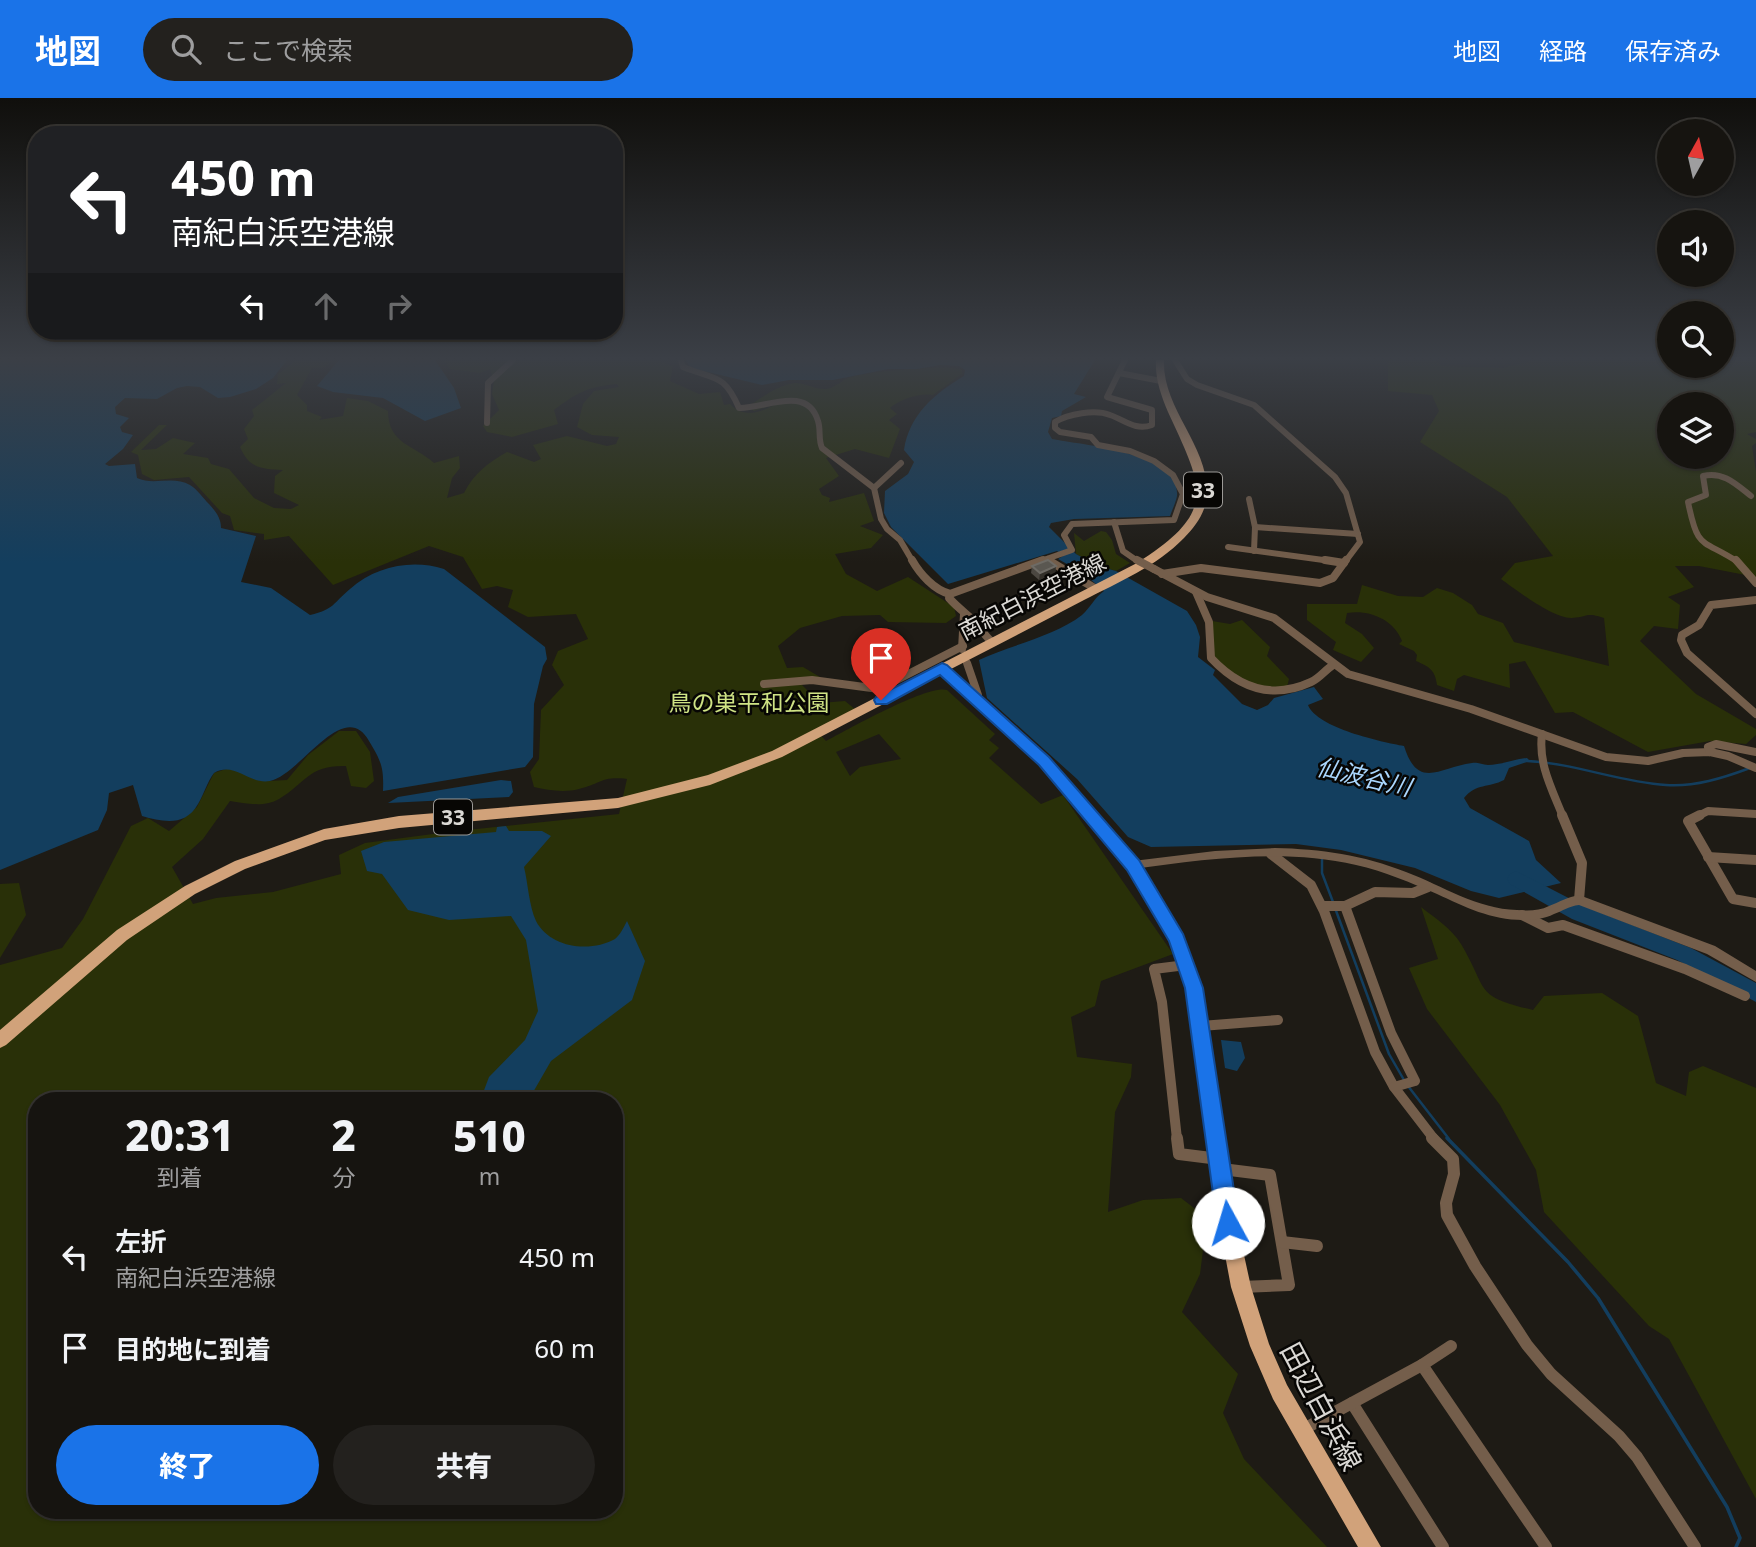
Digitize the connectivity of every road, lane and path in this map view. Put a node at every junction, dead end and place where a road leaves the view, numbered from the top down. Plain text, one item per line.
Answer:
1 (820, 428) edge
2 (1055, 428) edge
3 (1180, 428) edge
4 (1279, 428) edge
5 (901, 463) dead end
6 (874, 488) junction
7 (1751, 496) dead end
8 (1249, 499) dead end
9 (1114, 522) junction
10 (1255, 527) junction
11 (1358, 534) junction
12 (1228, 547) dead end
13 (1254, 551) junction
14 (1046, 559) junction
15 (1344, 564) junction
16 (1162, 574) junction
17 (1756, 583) edge
18 (1097, 589) junction
19 (1196, 592) junction
20 (950, 594) junction
21 (1756, 600) edge
22 (964, 614) junction
23 (992, 642) junction
24 (967, 663) dead end
25 (1333, 666) junction
26 (942, 668) junction
27 (764, 684) dead end
28 (880, 695) junction
29 (974, 697) junction
30 (1756, 714) edge
31 (1542, 734) junction
32 (1710, 752) junction
33 (1756, 752) edge
34 (1541, 758) joint
35 (1756, 768) edge
36 (1544, 771) joint
37 (1756, 814) edge
38 (1271, 854) junction
39 (1709, 857) junction
40 (1756, 860) edge
41 (1133, 865) junction
42 (1428, 887) junction
43 (1575, 900) junction
44 (1756, 904) edge
45 (1324, 906) junction
46 (1343, 906) junction
47 (1524, 915) junction
48 (1186, 965) junction
49 (1756, 977) edge
50 (1745, 996) dead end
51 (1278, 1020) dead end
52 (1201, 1026) junction
53 (0, 1040) edge
54 (1402, 1085) junction
55 (1222, 1164) junction
56 (1282, 1242) junction
57 (1317, 1246) dead end
58 (1241, 1287) junction
59 (1451, 1346) dead end
60 (1422, 1365) junction
61 (1352, 1403) junction
62 (1302, 1430) junction
63 (1370, 1547) edge
64 (1443, 1547) edge
65 (1546, 1547) edge
66 (1695, 1547) edge

1 - 6 street
2 - 9 street
3 - 18 main road, 南紀白浜空港線 / 33
4 - 11 street
5 - 6 street
6 - 20 street
7 - 17 street
8 - 10 street
9 - 14 street
9 - 16 street, bridge
10 - 11 street
10 - 13 street
11 - 15 street
12 - 13 street
13 - 15 street
14 - 18 street
14 - 20 street
15 - 16 street
16 - 19 street
18 - 23 main road, 南紀白浜空港線 / 33
19 - 25 street
19 - 25 street
20 - 22 street
21 - 30 street
22 - 23 street
22 - 28 street
23 - 26 main road, 南紀白浜空港線 / 33
24 - 29 street
25 - 31 street
26 - 28 main road, 南紀白浜空港線 / 33
26 - 29 main road, 田辺白浜線
27 - 28 street
28 - 53 main road, 南紀白浜空港線 / 33
29 - 41 main road, 田辺白浜線
31 - 32 street
31 - 34 street
32 - 33 street
32 - 35 street
34 - 36 street
36 - 43 street
37 - 39 street
38 - 41 street
38 - 42 street
38 - 45 street
39 - 40 street
39 - 44 street
41 - 48 main road, 田辺白浜線
42 - 46 street
42 - 47 street
43 - 47 street
43 - 49 street
45 - 46 street
45 - 54 street
46 - 54 street
47 - 50 street
48 - 52 main road, 田辺白浜線
48 - 55 street
51 - 52 street
52 - 55 main road, 田辺白浜線
54 - 66 street
55 - 56 street
55 - 58 main road, 田辺白浜線
56 - 57 street
56 - 58 street
58 - 62 main road, 田辺白浜線
59 - 60 street
60 - 61 street
60 - 65 street
61 - 62 street
61 - 64 street
62 - 63 main road, 田辺白浜線

